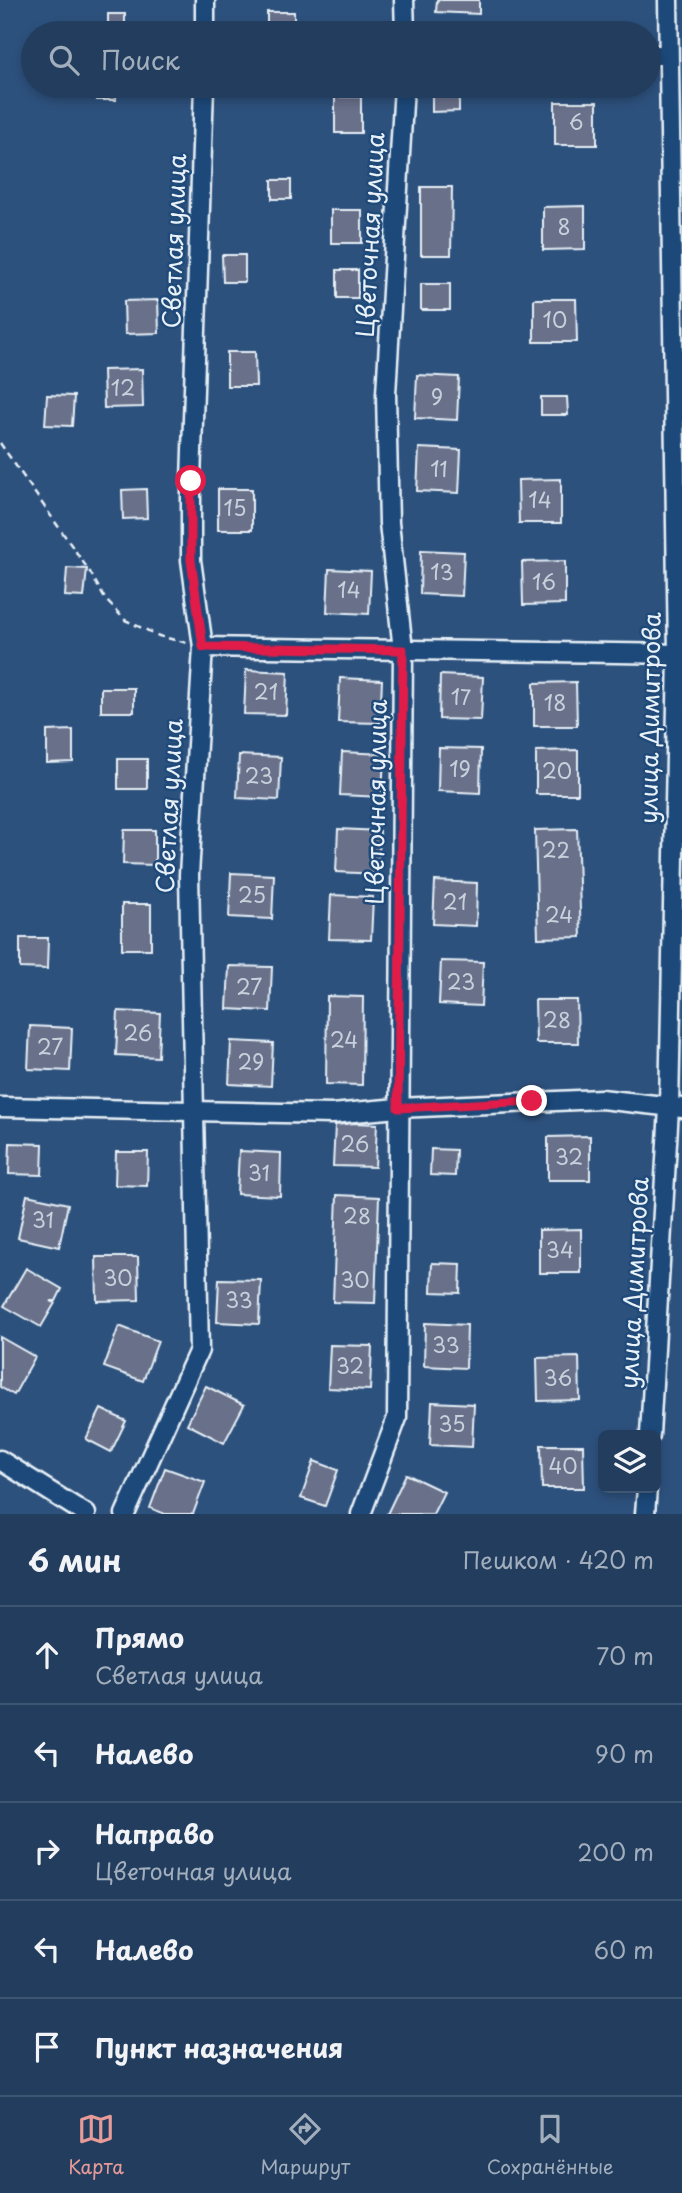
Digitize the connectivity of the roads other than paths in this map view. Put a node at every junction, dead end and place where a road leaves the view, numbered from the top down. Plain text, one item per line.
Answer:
1 (205, 0) edge
2 (404, 0) edge
3 (668, 0) edge
4 (205, 21) edge
5 (405, 21) edge
6 (661, 55) edge
7 (667, 55) junction
8 (204, 98) edge
9 (403, 98) edge
10 (203, 647) junction
11 (403, 650) junction
12 (680, 654) edge
13 (0, 1107) edge
14 (398, 1108) junction
15 (676, 1108) edge
16 (195, 1111) junction
17 (650, 1430) edge
18 (0, 1460) edge
19 (647, 1493) edge
20 (86, 1514) edge
21 (125, 1514) edge
22 (361, 1514) edge
23 (646, 1514) edge

1 - 4 street
2 - 5 street
3 - 7 street, улица Димитрова
6 - 7 street
7 - 12 street, улица Димитрова
8 - 10 street, Светлая улица
9 - 11 street, Цветочная улица
10 - 11 street
10 - 16 street, Светлая улица
11 - 12 street
11 - 14 street, Цветочная улица
12 - 15 street, улица Димитрова
13 - 16 street
14 - 15 street
14 - 16 street
14 - 22 street, Цветочная улица
15 - 17 street, улица Димитрова
16 - 21 street, Светлая улица
18 - 20 street
19 - 23 street

